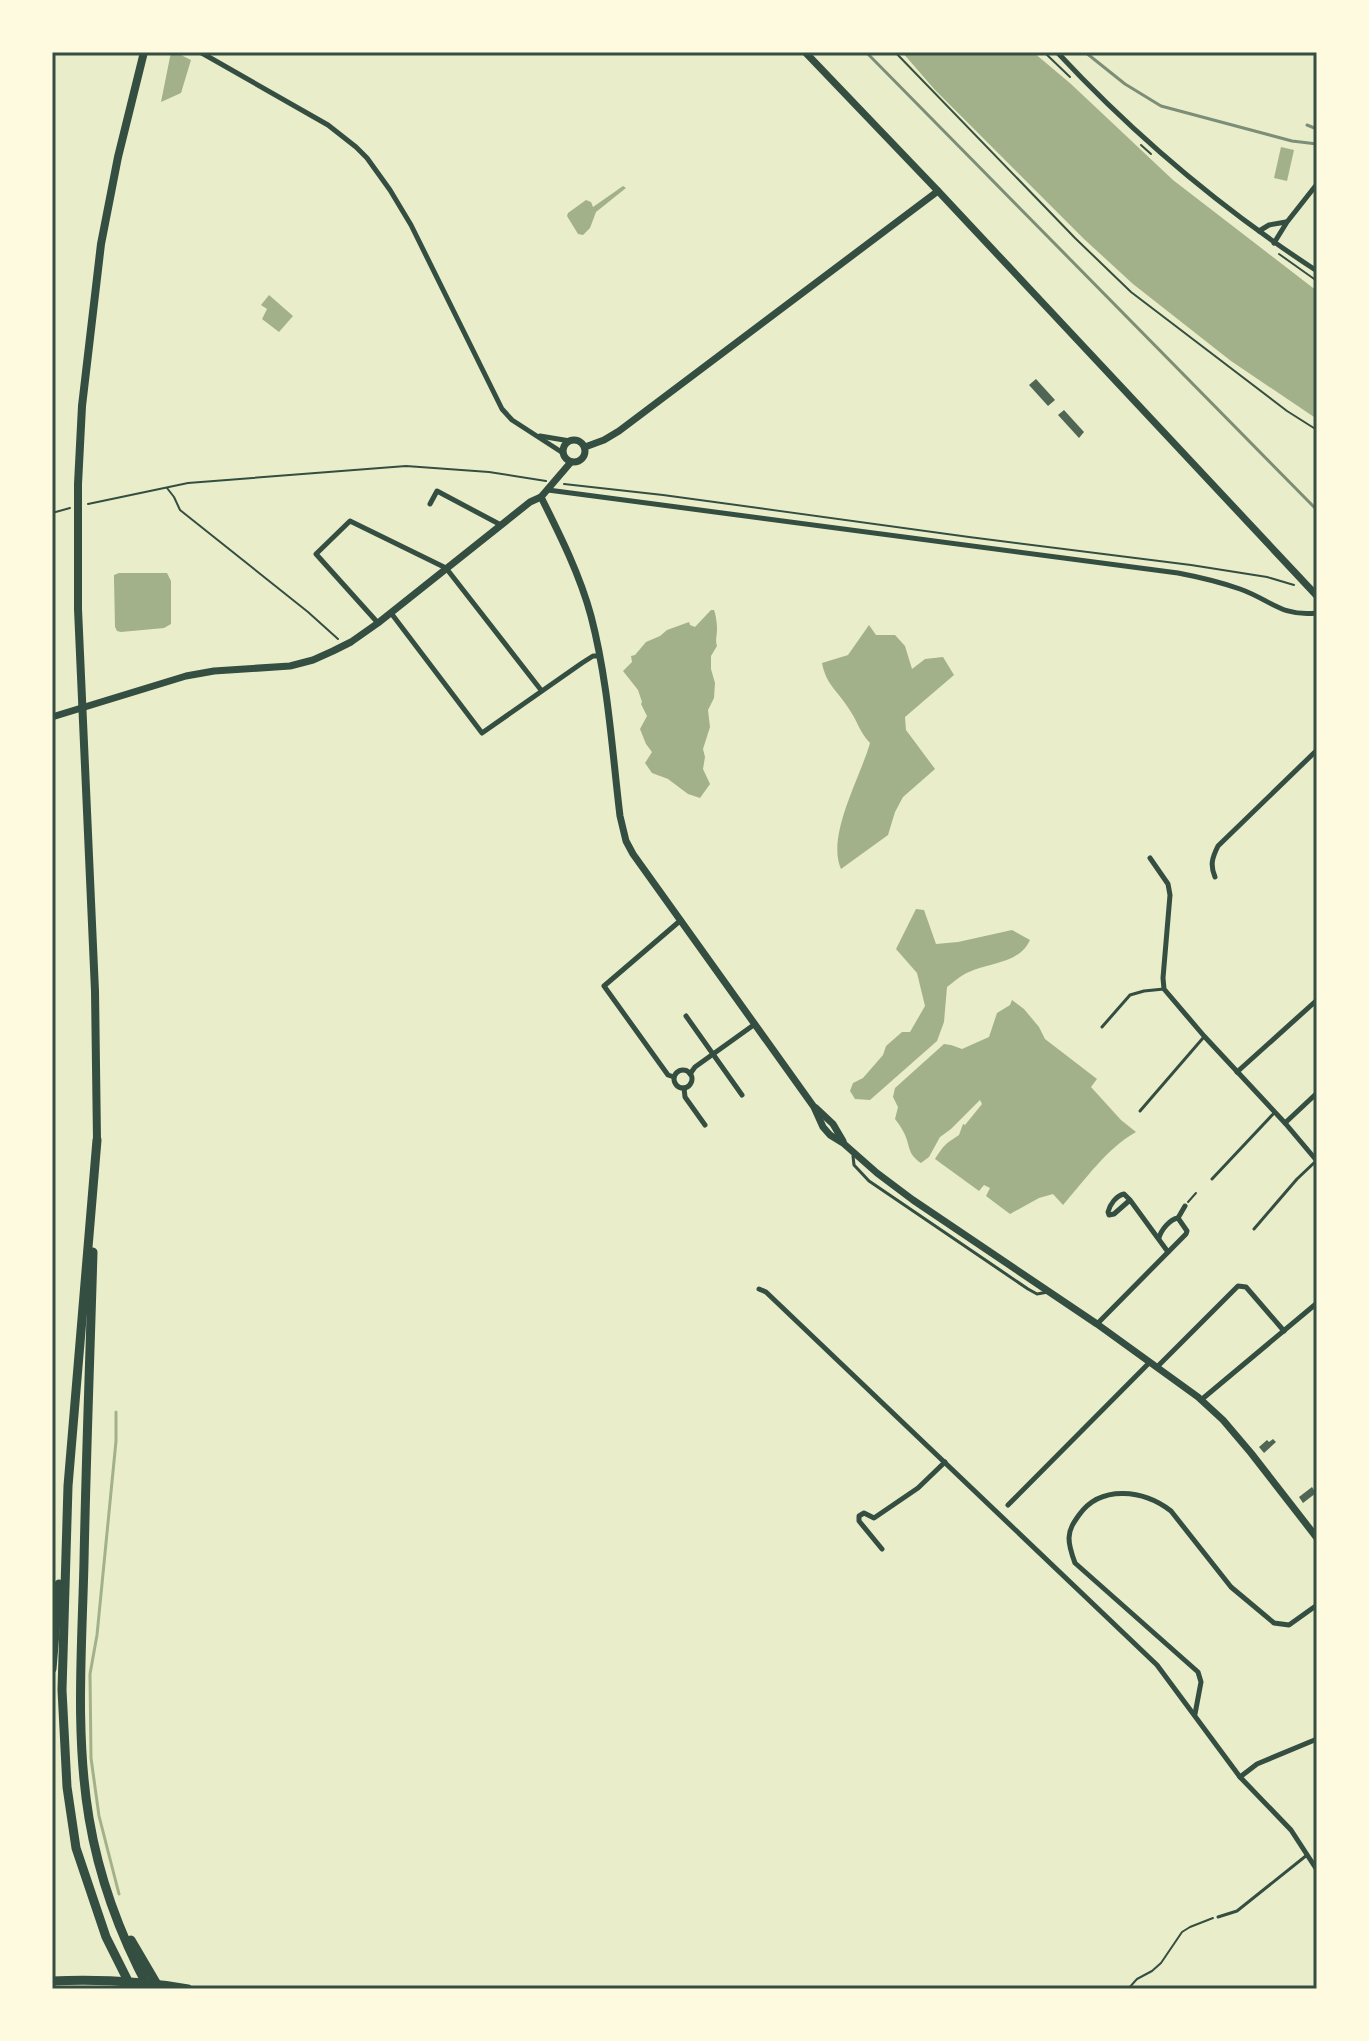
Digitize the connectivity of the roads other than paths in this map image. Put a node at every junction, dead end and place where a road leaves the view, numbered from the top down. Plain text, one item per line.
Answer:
1 (144, 52) edge
2 (200, 52) edge
3 (805, 52) edge
4 (1057, 52) edge
5 (1317, 184) edge
6 (938, 191) junction
7 (1287, 222) junction
8 (1259, 231) junction
9 (1274, 243) junction
10 (1317, 271) edge
11 (536, 435) junction
12 (570, 441) junction
13 (585, 447) junction
14 (563, 453) junction
15 (571, 462) junction
16 (548, 490) junction
17 (541, 497) junction
18 (430, 504) dead end
19 (502, 525) junction
20 (446, 568) junction
21 (1317, 596) edge
22 (391, 612) junction
23 (1317, 613) edge
24 (378, 623) junction
25 (600, 656) junction
26 (541, 690) junction
27 (52, 717) edge
28 (1317, 750) edge
29 (1150, 858) dead end
30 (1215, 877) dead end
31 (681, 920) junction
32 (1164, 989) junction
33 (1317, 1000) edge
34 (686, 1016) dead end
35 (755, 1024) junction
36 (1102, 1027) dead end
37 (1204, 1036) junction
38 (713, 1054) junction
39 (1237, 1072) junction
40 (690, 1074) junction
41 (674, 1077) junction
42 (684, 1088) junction
43 (1317, 1093) edge
44 (742, 1095) dead end
45 (1140, 1111) dead end
46 (1275, 1112) junction
47 (1285, 1123) junction
48 (705, 1125) dead end
49 (97, 1140) junction
50 (1317, 1161) edge
51 (1212, 1179) dead end
52 (1130, 1200) junction
53 (1185, 1206) road end
54 (1178, 1218) junction
55 (1254, 1229) dead end
56 (1158, 1239) junction
57 (1168, 1252) junction
58 (759, 1289) dead end
59 (1317, 1303) edge
60 (1097, 1324) junction
61 (1284, 1331) junction
62 (1154, 1364) junction
63 (1201, 1400) junction
64 (945, 1462) junction
65 (68, 1486) junction
66 (1008, 1505) dead end
67 (874, 1518) junction
68 (868, 1531) junction
69 (1317, 1538) edge
70 (882, 1549) dead end
71 (1317, 1605) edge
72 (52, 1669) edge
73 (1195, 1714) junction
74 (1317, 1739) edge
75 (1240, 1777) junction
76 (1307, 1855) junction
77 (1317, 1870) edge
78 (101, 1872) junction
79 (1218, 1917) road end
80 (52, 1981) edge
81 (132, 1989) edge
82 (149, 1989) edge
83 (160, 1989) edge
84 (188, 1989) edge

1 - 49 main road
2 - 11 street
3 - 6 main road
4 - 8 street
5 - 7 street
6 - 13 main road
6 - 21 main road
7 - 8 street
7 - 9 street
8 - 9 street
9 - 10 street
11 - 12 street
11 - 14 street
12 - 13 main road
12 - 14 main road
13 - 15 main road
14 - 15 main road
15 - 16 main road
16 - 17 main road
16 - 23 street
17 - 19 main road
17 - 25 main road
18 - 19 street
19 - 20 main road
20 - 22 main road
20 - 24 street
20 - 26 street
22 - 24 main road
22 - 26 street
24 - 27 main road
25 - 26 street
25 - 31 main road
28 - 30 street
29 - 32 street
31 - 35 main road
31 - 41 street
32 - 36 lane
32 - 37 street
33 - 39 street
34 - 38 street
35 - 38 street
35 - 60 main road
37 - 39 street
37 - 45 lane
38 - 40 street
38 - 44 street
39 - 46 street
40 - 41 street
40 - 42 street
41 - 42 street
42 - 48 street
43 - 47 street
46 - 47 street
46 - 51 lane
47 - 50 street
49 - 65 highway
49 - 78 highway
50 - 55 lane
52 - 52 street
52 - 56 street
53 - 54 street
54 - 56 street
54 - 57 street
56 - 57 street
57 - 60 street
58 - 64 street
59 - 61 street
60 - 62 main road
61 - 62 street
61 - 63 street
62 - 63 main road
62 - 66 street
63 - 69 main road
64 - 67 street
64 - 73 street
65 - 72 highway
65 - 81 highway
67 - 68 street
67 - 68 street
68 - 70 street
71 - 73 street
73 - 75 street
74 - 75 street
75 - 76 street
76 - 77 street
76 - 79 lane
78 - 82 highway
78 - 83 highway
80 - 84 highway

